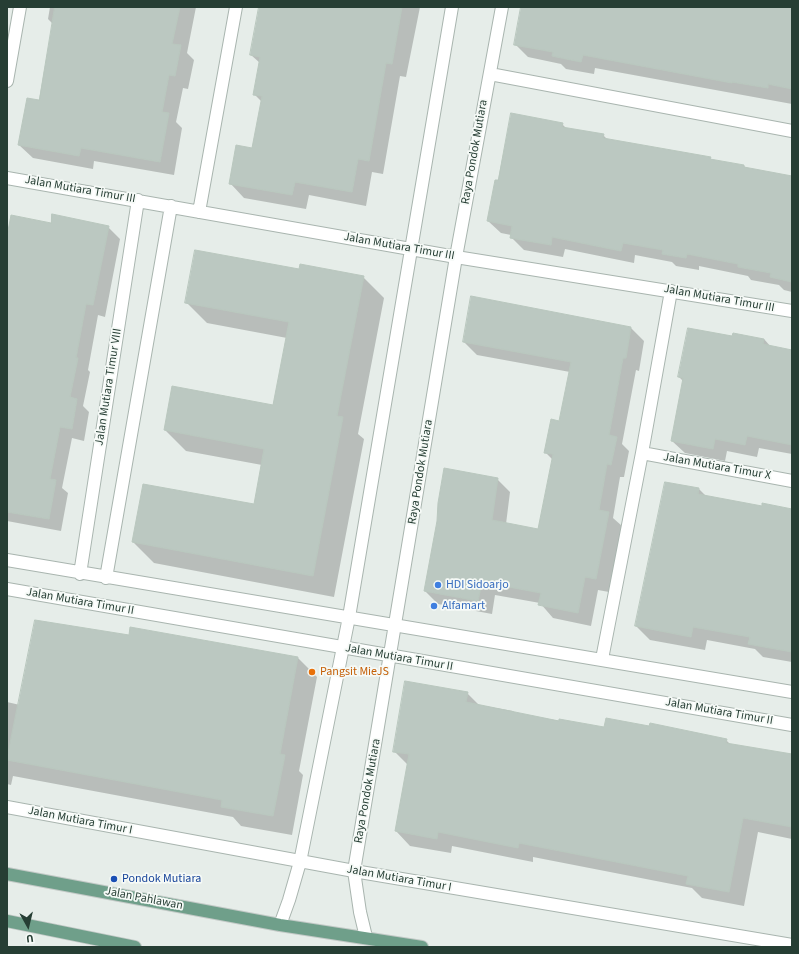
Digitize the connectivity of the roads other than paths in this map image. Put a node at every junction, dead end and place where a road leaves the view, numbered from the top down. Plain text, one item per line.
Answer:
1 (20, 7) edge
2 (236, 7) edge
3 (452, 7) edge
4 (502, 7) edge
5 (490, 74) junction
6 (7, 81) edge
7 (792, 131) edge
8 (7, 178) edge
9 (138, 200) junction
10 (171, 206) junction
11 (199, 212) junction
12 (412, 249) junction
13 (456, 257) junction
14 (671, 291) junction
15 (792, 311) edge
16 (642, 453) junction
17 (792, 481) edge
18 (7, 560) edge
19 (80, 574) junction
20 (106, 578) junction
21 (7, 589) edge
22 (349, 617) junction
23 (396, 625) junction
24 (343, 648) junction
25 (390, 656) junction
26 (602, 659) junction
27 (792, 692) edge
28 (792, 725) edge
29 (7, 807) edge
30 (300, 862) junction
31 (354, 871) junction
32 (7, 874) edge
33 (7, 921) edge
34 (280, 925) junction
35 (366, 937) junction
36 (792, 945) edge
37 (135, 947) edge
38 (422, 947) edge

1 - 6 street
2 - 11 street
3 - 12 street
4 - 5 street, Raya Pondok Mutiara
5 - 7 street
5 - 13 street, Raya Pondok Mutiara
8 - 9 street, Jalan Mutiara Timur III
9 - 10 street, Jalan Mutiara Timur III
9 - 19 street, Jalan Mutiara Timur VIII
10 - 11 street, Jalan Mutiara Timur III
10 - 20 street
11 - 12 street, Jalan Mutiara Timur III
12 - 13 street, Jalan Mutiara Timur III
12 - 22 street
13 - 14 street, Jalan Mutiara Timur III
13 - 23 street, Raya Pondok Mutiara
14 - 15 street, Jalan Mutiara Timur III
14 - 16 street
16 - 17 street, Jalan Mutiara Timur X
16 - 26 street
18 - 19 street
19 - 20 street
20 - 22 street
21 - 24 street, Jalan Mutiara Timur II
22 - 23 street
22 - 24 street
23 - 25 street, Raya Pondok Mutiara
23 - 26 street
24 - 25 street, Jalan Mutiara Timur II
24 - 30 street
25 - 28 street, Jalan Mutiara Timur II
25 - 31 street, Raya Pondok Mutiara
26 - 27 street
29 - 30 street, Jalan Mutiara Timur I
30 - 31 street, Jalan Mutiara Timur I
30 - 34 street
31 - 35 street, Raya Pondok Mutiara
31 - 36 street, Jalan Mutiara Timur I
32 - 34 main road, Jalan Pahlawan
33 - 37 main road
34 - 35 main road, Jalan Pahlawan
35 - 38 main road, Jalan Pahlawan

